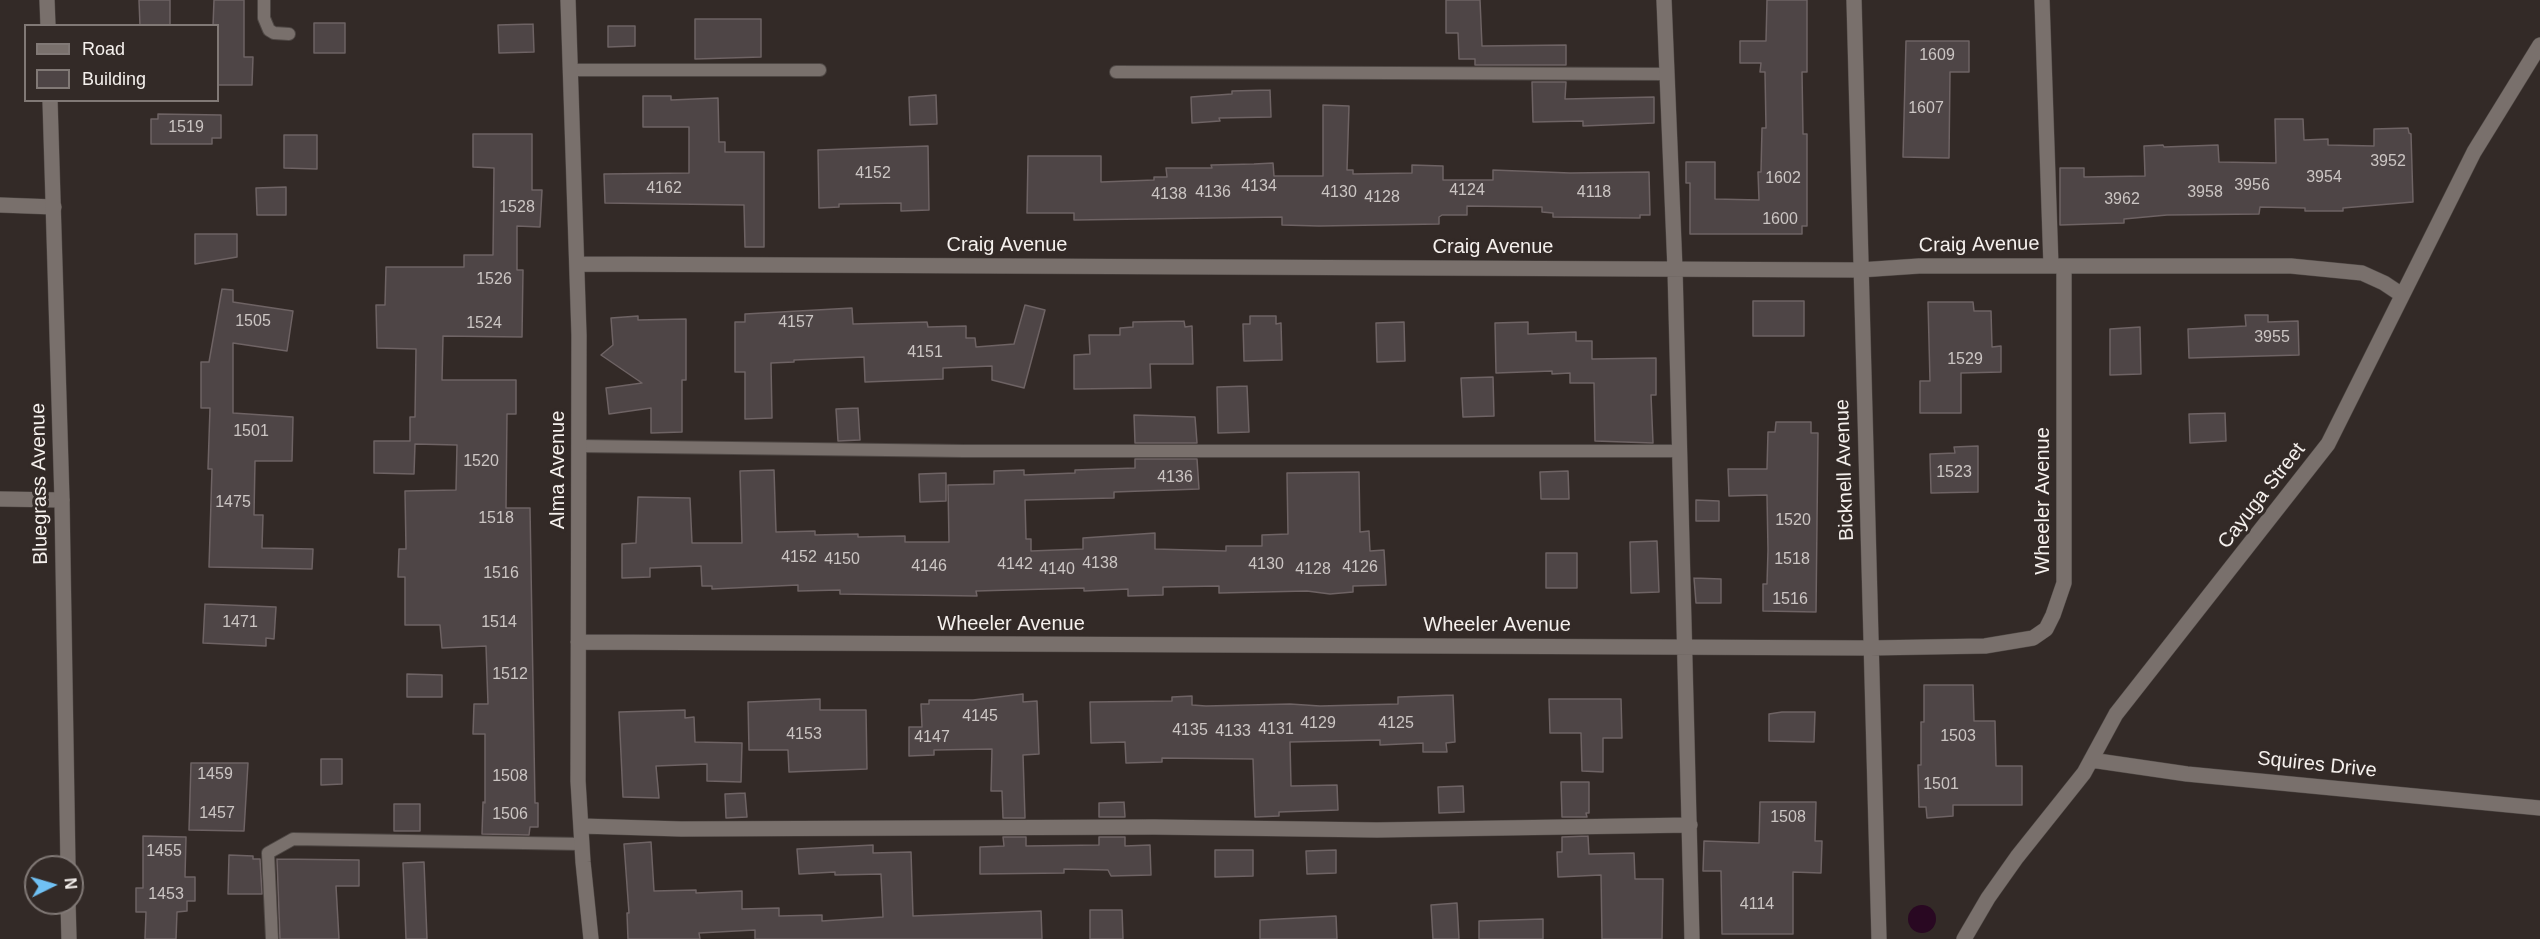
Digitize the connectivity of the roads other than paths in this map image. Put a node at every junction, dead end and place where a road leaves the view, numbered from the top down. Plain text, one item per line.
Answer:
1 (47, 0) edge
2 (264, 0) edge
3 (568, 0) edge
4 (1664, 0) edge
5 (1854, 0) edge
6 (2042, 0) edge
7 (48, 24) edge
8 (290, 34) dead end
9 (2540, 45) edge
10 (571, 70) junction
11 (820, 70) dead end
12 (1116, 72) dead end
13 (1667, 74) junction
14 (50, 102) edge
15 (0, 205) edge
16 (54, 207) junction
17 (577, 264) junction
18 (2057, 266) junction
19 (1675, 269) junction
20 (1860, 270) junction
21 (2402, 295) junction
22 (579, 446) junction
23 (1680, 451) junction
24 (0, 499) edge
25 (62, 500) junction
26 (578, 642) junction
27 (1685, 647) junction
28 (1870, 648) junction
29 (2091, 760) junction
30 (2540, 808) edge
31 (1690, 825) junction
32 (580, 826) junction
33 (582, 844) junction
34 (68, 855) edge
35 (68, 915) edge
36 (69, 939) edge
37 (272, 939) edge
38 (591, 939) edge
39 (1692, 939) edge
40 (1879, 939) edge
41 (1964, 939) edge

1 - 7 street
2 - 8 lane
3 - 10 street, Alma Avenue
4 - 13 street
5 - 20 street, Bicknell Avenue
6 - 18 street, Wheeler Avenue
9 - 21 street, Cayuga Street
10 - 11 lane
10 - 17 street, Alma Avenue
12 - 13 lane
13 - 19 street
14 - 16 street, Bluegrass Avenue
15 - 16 street
16 - 25 street, Bluegrass Avenue
17 - 19 street, Craig Avenue
17 - 22 street, Alma Avenue
18 - 20 street, Craig Avenue
18 - 21 street, Craig Avenue
18 - 28 street, Wheeler Avenue
19 - 20 street, Craig Avenue
19 - 23 street
20 - 28 street, Bicknell Avenue
21 - 29 street, Cayuga Street
22 - 23 lane
22 - 26 street, Alma Avenue
23 - 27 street
24 - 25 street
25 - 34 street, Bluegrass Avenue
26 - 27 street, Wheeler Avenue
26 - 32 street, Alma Avenue
27 - 28 street, Wheeler Avenue
27 - 31 street
28 - 40 street, Bicknell Avenue
29 - 30 street, Squires Drive
29 - 41 street, Cayuga Street
31 - 32 street
31 - 39 street
32 - 33 street, Alma Avenue
33 - 37 lane
33 - 38 street, Alma Avenue
35 - 36 street

